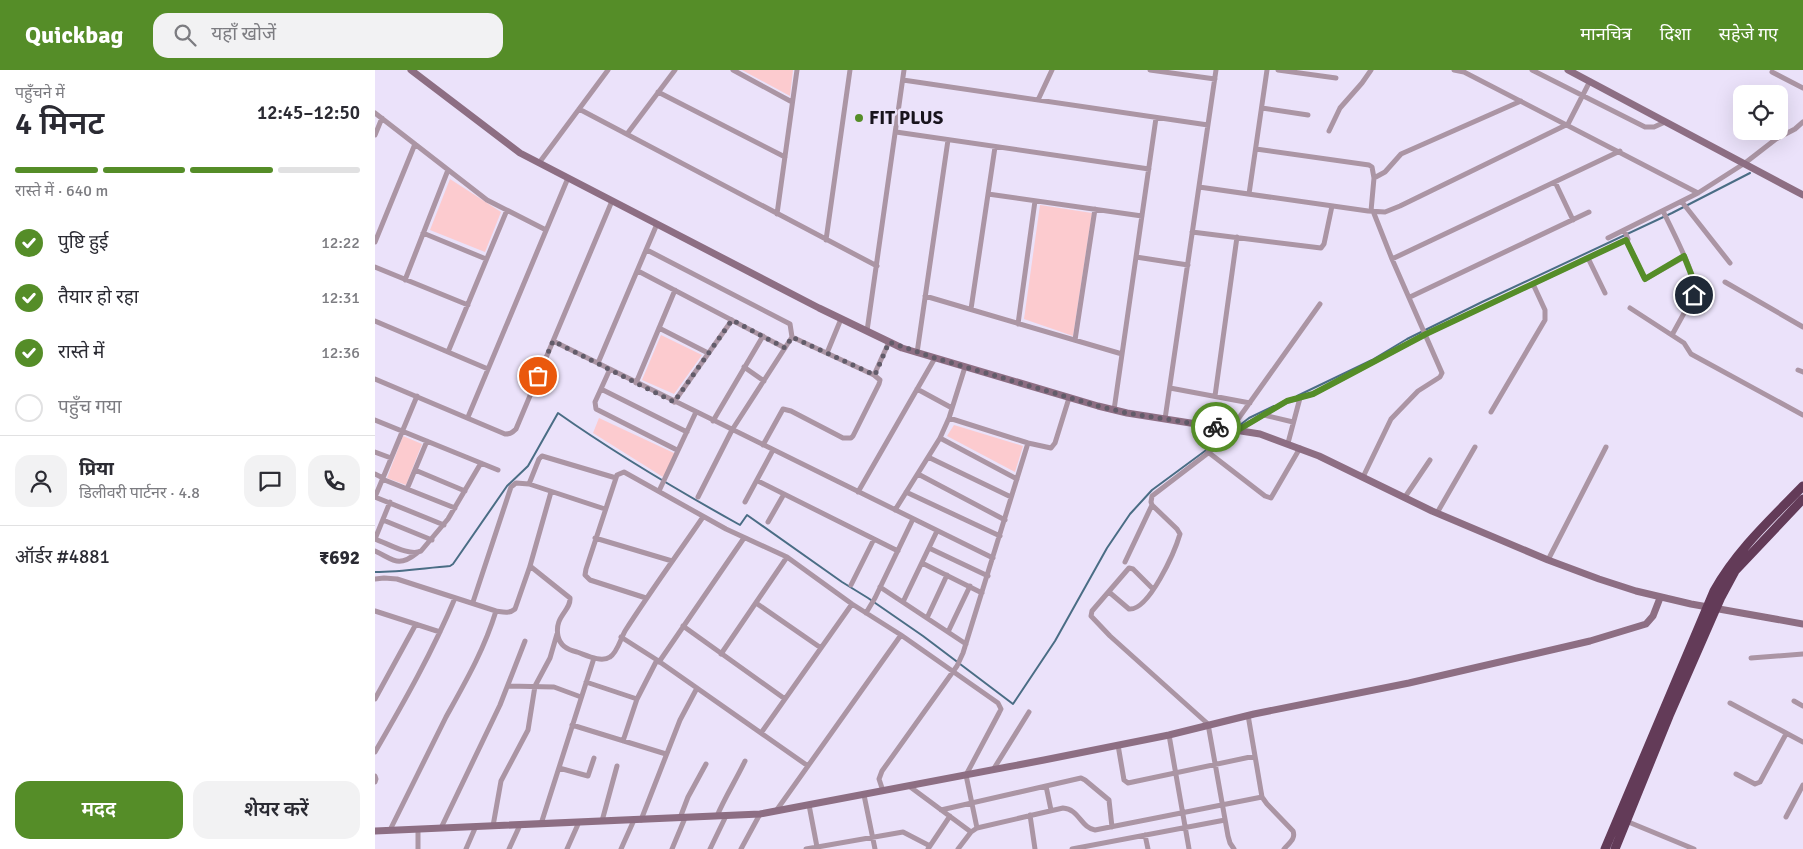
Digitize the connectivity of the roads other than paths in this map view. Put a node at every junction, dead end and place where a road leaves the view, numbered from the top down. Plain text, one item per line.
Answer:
1 (411, 70) edge
2 (608, 70) edge
3 (675, 70) edge
4 (733, 70) edge
5 (797, 70) edge
6 (850, 70) edge
7 (904, 70) edge
8 (1052, 70) edge
9 (1150, 70) edge
10 (1216, 70) edge
11 (1267, 70) edge
12 (1278, 70) edge
13 (1371, 70) edge
14 (1454, 70) edge
15 (1531, 70) edge
16 (1568, 70) edge
17 (1771, 72) dead end
18 (1336, 78) dead end
19 (1215, 79) junction
20 (903, 80) junction
21 (1590, 82) junction
22 (1803, 88) edge
23 (659, 92) junction
24 (1582, 96) junction
25 (1038, 100) junction
26 (1521, 101) junction
27 (792, 102) junction
28 (1262, 108) junction
29 (579, 109) junction
30 (375, 113) edge
31 (1307, 115) dead end
32 (382, 118) junction
33 (1156, 118) junction
34 (1665, 122) junction
35 (1803, 122) edge
36 (1568, 124) junction
37 (1208, 125) junction
38 (1329, 131) dead end
39 (895, 132) junction
40 (627, 134) junction
41 (375, 136) edge
42 (948, 140) junction
43 (415, 144) junction
44 (995, 147) junction
45 (1256, 150) junction
46 (1620, 151) junction
47 (785, 157) junction
48 (539, 163) junction
49 (1745, 163) junction
50 (1149, 169) junction
51 (449, 170) junction
52 (568, 178) junction
53 (1374, 178) junction
54 (1555, 182) junction
55 (1199, 187) junction
56 (1698, 193) junction
57 (988, 194) junction
58 (1249, 194) junction
59 (1803, 195) edge
60 (612, 201) junction
61 (1035, 201) junction
62 (1684, 205) junction
63 (1332, 206) junction
64 (1095, 209) junction
65 (507, 210) junction
66 (1372, 211) junction
67 (1589, 212) dead end
68 (777, 214) junction
69 (1665, 214) junction
70 (1142, 216) junction
71 (1573, 220) junction
72 (657, 224) junction
73 (546, 230) junction
74 (1193, 232) junction
75 (423, 233) junction
76 (1625, 235) junction
77 (1237, 237) junction
78 (1607, 238) dead end
79 (826, 240) junction
80 (375, 242) edge
81 (647, 250) junction
82 (1684, 256) junction
83 (1136, 257) junction
84 (1588, 258) junction
85 (486, 259) junction
86 (1391, 259) junction
87 (1730, 263) dead end
88 (1188, 265) junction
89 (877, 266) junction
90 (375, 267) edge
91 (638, 271) junction
92 (405, 280) junction
93 (1725, 282) dead end
94 (1533, 284) junction
95 (675, 290) junction
96 (1605, 293) dead end
97 (925, 296) junction
98 (1410, 297) junction
99 (1320, 304) dead end
100 (468, 305) junction
101 (1630, 308) dead end
102 (971, 309) junction
103 (841, 319) junction
104 (732, 320) junction
105 (375, 321) edge
106 (1018, 324) junction
107 (1803, 327) edge
108 (659, 328) junction
109 (867, 331) junction
110 (1425, 331) junction
111 (1673, 335) junction
112 (763, 336) junction
113 (792, 337) junction
114 (1075, 340) junction
115 (553, 341) junction
116 (889, 342) junction
117 (785, 348) junction
118 (448, 352) junction
119 (917, 352) junction
120 (708, 353) junction
121 (827, 353) junction
122 (1122, 354) junction
123 (935, 358) junction
124 (598, 363) junction
125 (744, 367) junction
126 (965, 367) junction
127 (488, 369) junction
128 (610, 369) junction
129 (875, 375) junction
130 (375, 379) edge
131 (764, 381) junction
132 (636, 383) junction
133 (917, 388) junction
134 (1170, 388) junction
135 (601, 389) junction
136 (417, 396) junction
137 (1215, 396) junction
138 (1069, 398) junction
139 (1300, 398) junction
140 (674, 402) junction
141 (1250, 403) junction
142 (952, 408) junction
143 (1114, 410) junction
144 (696, 412) junction
145 (1491, 412) dead end
146 (1264, 415) junction
147 (1803, 415) edge
148 (468, 417) junction
149 (949, 418) junction
150 (375, 420) edge
151 (1165, 420) junction
152 (713, 421) junction
153 (1293, 422) junction
154 (732, 430) junction
155 (1234, 430) junction
156 (403, 431) junction
157 (687, 432) junction
158 (940, 438) junction
159 (427, 441) junction
160 (1027, 443) junction
161 (1288, 443) junction
162 (763, 445) junction
163 (1475, 447) dead end
164 (1606, 447) dead end
165 (1300, 448) junction
166 (677, 450) junction
167 (773, 450) junction
168 (375, 452) edge
169 (1208, 452) junction
170 (928, 457) junction
171 (391, 458) junction
172 (1430, 460) dead end
173 (481, 463) junction
174 (415, 470) junction
175 (498, 470) dead end
176 (375, 474) edge
177 (918, 474) junction
178 (1363, 477) junction
179 (383, 478) junction
180 (616, 478) junction
181 (1017, 479) junction
182 (757, 482) junction
183 (529, 484) junction
184 (1803, 486) edge
185 (407, 489) junction
186 (465, 491) junction
187 (659, 491) junction
188 (551, 492) junction
189 (859, 492) junction
190 (906, 492) junction
191 (784, 494) junction
192 (375, 497) edge
193 (698, 497) dead end
194 (1011, 497) junction
195 (1405, 497) junction
196 (1803, 499) edge
197 (390, 502) junction
198 (745, 502) dead end
199 (1153, 505) junction
200 (455, 508) junction
201 (605, 509) junction
202 (895, 510) junction
203 (1437, 513) junction
204 (703, 517) junction
205 (913, 519) junction
206 (383, 520) junction
207 (1005, 520) junction
208 (768, 522) dead end
209 (444, 525) junction
210 (937, 532) junction
211 (1000, 536) junction
212 (595, 538) junction
213 (744, 538) junction
214 (375, 539) edge
215 (874, 539) junction
216 (432, 540) junction
217 (929, 548) junction
218 (375, 551) edge
219 (898, 551) junction
220 (417, 553) junction
221 (787, 557) junction
222 (993, 558) junction
223 (1548, 560) junction
224 (672, 561) junction
225 (922, 562) junction
226 (1125, 562) dead end
227 (530, 566) junction
228 (947, 575) junction
229 (988, 576) junction
230 (375, 579) edge
231 (851, 585) dead end
232 (970, 586) junction
233 (880, 587) junction
234 (1153, 589) junction
235 (1109, 592) junction
236 (982, 593) junction
237 (455, 598) junction
238 (646, 598) junction
239 (1660, 598) junction
240 (473, 602) junction
241 (903, 602) junction
242 (756, 603) junction
243 (852, 604) junction
244 (1711, 608) junction
245 (496, 610) junction
246 (375, 611) edge
247 (866, 613) junction
248 (927, 618) junction
249 (415, 624) junction
250 (1803, 624) edge
251 (683, 626) junction
252 (557, 631) junction
253 (440, 632) junction
254 (948, 632) junction
255 (901, 635) junction
256 (621, 637) junction
257 (525, 640) dead end
258 (967, 644) junction
259 (821, 648) junction
260 (721, 654) junction
261 (1803, 654) edge
262 (594, 658) junction
263 (1751, 658) dead end
264 (658, 661) junction
265 (952, 672) junction
266 (586, 682) junction
267 (508, 686) junction
268 (535, 686) junction
269 (697, 688) junction
270 (581, 697) junction
271 (375, 699) edge
272 (637, 699) junction
273 (785, 699) junction
274 (1794, 701) dead end
275 (1730, 703) dead end
276 (1803, 706) edge
277 (1029, 712) dead end
278 (1248, 715) junction
279 (1208, 724) junction
280 (572, 725) junction
281 (761, 733) junction
282 (1786, 734) junction
283 (1169, 735) junction
284 (623, 741) junction
285 (1803, 742) edge
286 (1118, 745) junction
287 (375, 752) edge
288 (666, 754) junction
289 (1255, 756) junction
290 (594, 758) dead end
291 (745, 761) dead end
292 (706, 764) dead end
293 (617, 766) dead end
294 (808, 766) junction
295 (1216, 766) junction
296 (559, 768) junction
297 (993, 770) junction
298 (1175, 773) junction
299 (1736, 774) dead end
300 (965, 775) junction
301 (375, 776) edge
302 (375, 782) edge
303 (1803, 785) edge
304 (909, 786) junction
305 (1046, 786) junction
306 (883, 791) junction
307 (864, 794) junction
308 (1262, 797) junction
309 (971, 803) junction
310 (809, 805) junction
311 (1223, 805) junction
312 (941, 810) junction
313 (1051, 810) junction
314 (776, 811) junction
315 (1183, 813) junction
316 (760, 814) junction
317 (717, 816) junction
318 (726, 816) junction
319 (950, 816) junction
320 (1029, 816) junction
321 (1786, 817) dead end
322 (682, 818) junction
323 (637, 820) junction
324 (1225, 820) junction
325 (1626, 821) junction
326 (579, 822) junction
327 (602, 822) junction
328 (541, 824) junction
329 (520, 825) junction
330 (476, 826) junction
331 (493, 826) junction
332 (1112, 827) junction
333 (441, 828) junction
334 (977, 828) junction
335 (1186, 828) junction
336 (418, 829) junction
337 (390, 830) junction
338 (375, 831) edge
339 (971, 832) junction
340 (1145, 835) junction
341 (872, 837) junction
342 (1110, 842) junction
343 (817, 847) junction
344 (929, 847) edge
345 (418, 849) edge
346 (466, 849) edge
347 (509, 849) edge
348 (567, 849) edge
349 (621, 849) edge
350 (672, 849) edge
351 (710, 849) edge
352 (741, 849) edge
353 (806, 849) edge
354 (875, 849) edge
355 (960, 849) edge
356 (1035, 849) edge
357 (1072, 849) edge
358 (1111, 849) edge
359 (1147, 849) edge
360 (1189, 849) edge
361 (1234, 849) edge
362 (1285, 849) edge
363 (1605, 849) edge
364 (1615, 849) edge
365 (1694, 849) edge

1 - 48 street
2 - 29 street
3 - 23 street
4 - 27 street
5 - 27 street
6 - 79 street
7 - 20 street
8 - 25 street
9 - 19 street
10 - 19 street
11 - 28 street
12 - 18 street
13 - 38 street
14 - 26 street
15 - 24 street
16 - 21 street
17 - 22 street
19 - 37 street
20 - 25 street
20 - 39 street
21 - 24 street
21 - 34 street
23 - 40 street
23 - 47 street
24 - 34 street
24 - 36 street
25 - 33 street
26 - 36 street
26 - 53 street
27 - 47 street
28 - 31 street
28 - 45 street
29 - 40 street
29 - 48 street
30 - 32 street
32 - 41 street
32 - 43 street
33 - 37 street
33 - 50 street
34 - 49 street
35 - 49 street
36 - 46 street
36 - 66 street
37 - 55 street
39 - 42 street
39 - 89 street
40 - 68 street
42 - 44 street
42 - 97 street
43 - 51 street
43 - 80 street
44 - 50 street
44 - 57 street
45 - 53 street
45 - 58 street
46 - 54 street
46 - 56 street
47 - 68 street
48 - 52 street
49 - 56 street
49 - 59 street
50 - 70 street
51 - 65 street
51 - 75 street
52 - 60 street
52 - 73 street
53 - 66 street
54 - 71 street
54 - 86 street
55 - 58 street
55 - 74 street
56 - 62 street
57 - 61 street
57 - 102 street
58 - 63 street
60 - 72 street
60 - 115 street
61 - 64 street
61 - 106 street
62 - 69 street
62 - 87 street
63 - 66 street
63 - 77 street
64 - 70 street
64 - 114 street
65 - 73 street
65 - 85 street
66 - 86 street
67 - 71 street
68 - 79 street
69 - 76 street
69 - 82 street
70 - 83 street
71 - 98 street
72 - 81 street
72 - 103 street
73 - 127 street
74 - 77 street
74 - 88 street
75 - 85 street
75 - 92 street
76 - 78 street
76 - 82 street
76 - 84 street
77 - 137 street
79 - 89 street
81 - 91 street
81 - 113 street
82 - 111 street
83 - 88 street
83 - 122 street
84 - 94 street
84 - 96 street
85 - 100 street
86 - 98 street
88 - 134 street
89 - 109 street
90 - 92 street
91 - 95 street
91 - 124 street
92 - 100 street
93 - 107 street
94 - 110 street
94 - 145 street
95 - 104 street
95 - 108 street
97 - 102 street
97 - 119 street
98 - 110 street
99 - 141 street
100 - 118 street
101 - 111 street
102 - 106 street
103 - 109 street
103 - 121 street
104 - 112 street
104 - 120 street
105 - 118 street
106 - 114 street
108 - 120 street
108 - 132 street
109 - 116 street
110 - 139 street
110 - 178 street
111 - 147 street
112 - 117 street
112 - 125 street
113 - 117 street
113 - 121 street
114 - 122 street
115 - 124 street
115 - 148 street
116 - 119 street
116 - 129 street
117 - 131 street
118 - 127 street
119 - 123 street
120 - 140 street
121 - 129 street
122 - 143 street
123 - 126 street
123 - 133 street
124 - 128 street
125 - 131 street
125 - 152 street
126 - 138 street
126 - 142 street
127 - 148 street
128 - 132 street
128 - 135 street
129 - 162 street
130 - 136 street
131 - 154 street
132 - 140 street
133 - 142 street
133 - 189 street
134 - 137 street
134 - 151 street
135 - 157 street
135 - 166 street
136 - 148 street
136 - 156 street
137 - 141 street
138 - 143 street
138 - 160 street
139 - 146 street
139 - 153 street
140 - 144 street
141 - 155 street
142 - 149 street
143 - 151 street
144 - 152 street
144 - 157 street
146 - 153 street
146 - 155 street
149 - 158 street
149 - 160 street
150 - 156 street
151 - 155 street
152 - 154 street
153 - 161 street
154 - 162 street
154 - 193 street
155 - 161 street
155 - 169 street
156 - 159 street
156 - 171 street
157 - 166 street
158 - 170 street
158 - 181 street
159 - 173 street
159 - 174 street
160 - 181 street
161 - 165 street
162 - 167 street
163 - 203 street
164 - 223 street
165 - 169 street
165 - 178 street
166 - 187 street
167 - 182 street
167 - 189 street
168 - 171 street
169 - 199 street
170 - 177 street
170 - 194 street
171 - 179 street
172 - 195 street
173 - 175 street
173 - 186 street
174 - 185 street
174 - 186 street
176 - 179 street
177 - 190 street
177 - 207 street
178 - 195 street
179 - 185 street
179 - 192 street
180 - 183 street
180 - 187 street
180 - 201 street
181 - 194 street
182 - 191 street
182 - 198 street
183 - 188 street
183 - 240 street
184 - 244 highway
185 - 200 street
186 - 200 street
187 - 204 street
188 - 201 street
188 - 227 street
189 - 202 street
190 - 202 street
190 - 211 street
191 - 208 street
191 - 215 street
192 - 197 street
194 - 207 street
195 - 203 street
196 - 244 highway
197 - 206 street
197 - 209 street
199 - 226 street
199 - 234 street
200 - 209 street
201 - 212 street
202 - 205 street
203 - 223 street
204 - 213 street
204 - 224 street
205 - 210 street
205 - 219 street
206 - 214 street
206 - 216 street
207 - 211 street
209 - 216 street
210 - 217 street
210 - 222 street
211 - 222 street
212 - 224 street
212 - 238 street
213 - 221 street
213 - 251 street
214 - 220 street
215 - 219 street
215 - 231 street
216 - 220 street
217 - 225 street
217 - 229 street
218 - 220 street
219 - 233 street
221 - 242 street
221 - 243 street
222 - 229 street
223 - 239 street
224 - 238 street
225 - 228 street
225 - 241 street
227 - 245 street
227 - 252 street
228 - 232 street
228 - 248 street
229 - 236 street
230 - 237 street
232 - 236 street
232 - 254 street
233 - 241 street
233 - 247 street
234 - 235 street
234 - 235 street
235 - 279 street
236 - 258 street
237 - 240 street
237 - 253 street
238 - 256 street
239 - 244 street
239 - 278 street
240 - 245 street
241 - 248 street
242 - 259 street
242 - 260 street
243 - 247 street
243 - 259 street
244 - 250 street
244 - 325 highway
244 - 363 highway
245 - 337 street
246 - 249 street
247 - 255 street
248 - 254 street
249 - 253 street
249 - 271 street
251 - 260 street
251 - 264 street
252 - 262 street
252 - 268 street
253 - 287 street
254 - 258 street
255 - 265 street
255 - 294 street
256 - 262 street
256 - 264 street
257 - 267 street
258 - 265 street
259 - 273 street
260 - 273 street
261 - 263 street
262 - 266 street
264 - 269 street
264 - 272 street
265 - 300 street
265 - 306 street
266 - 270 street
266 - 272 street
267 - 268 street
267 - 333 street
268 - 270 street
268 - 331 street
269 - 281 street
269 - 288 street
270 - 280 street
272 - 284 street
273 - 281 street
274 - 276 street
275 - 282 street
277 - 297 street
278 - 279 street
278 - 289 street
279 - 283 street
279 - 295 street
280 - 284 street
280 - 296 street
281 - 294 street
282 - 285 street
282 - 299 street
283 - 286 street
283 - 298 street
284 - 288 street
286 - 297 street
286 - 298 street
288 - 323 street
289 - 295 street
289 - 308 street
290 - 296 street
291 - 317 street
292 - 322 street
293 - 327 street
294 - 314 street
295 - 298 street
295 - 311 street
296 - 328 street
297 - 300 street
298 - 315 street
300 - 304 street
300 - 309 street
301 - 302 street
303 - 321 street
304 - 306 street
304 - 312 street
305 - 309 street
305 - 313 street
305 - 332 street
306 - 307 street
307 - 310 street
307 - 341 street
308 - 311 street
308 - 362 street
309 - 312 street
309 - 334 street
310 - 314 street
310 - 343 street
311 - 315 street
311 - 324 street
312 - 319 street
313 - 320 street
313 - 332 street
314 - 316 street
315 - 332 street
315 - 335 street
316 - 318 street
316 - 352 street
317 - 318 street
317 - 322 street
318 - 351 street
319 - 339 street
319 - 344 street
320 - 334 street
320 - 356 street
322 - 323 street
322 - 350 street
323 - 327 street
323 - 349 street
324 - 335 street
324 - 361 street
325 - 364 highway
325 - 365 street
326 - 327 street
326 - 328 street
326 - 348 street
328 - 329 street
329 - 331 street
329 - 347 street
330 - 331 street
330 - 333 street
330 - 346 street
333 - 336 street
334 - 339 street
335 - 340 street
335 - 360 street
336 - 337 street
336 - 345 street
337 - 338 street
339 - 355 street
340 - 342 street
340 - 359 street
341 - 343 street
341 - 344 street
341 - 354 street
342 - 357 street
342 - 358 street
343 - 353 street

